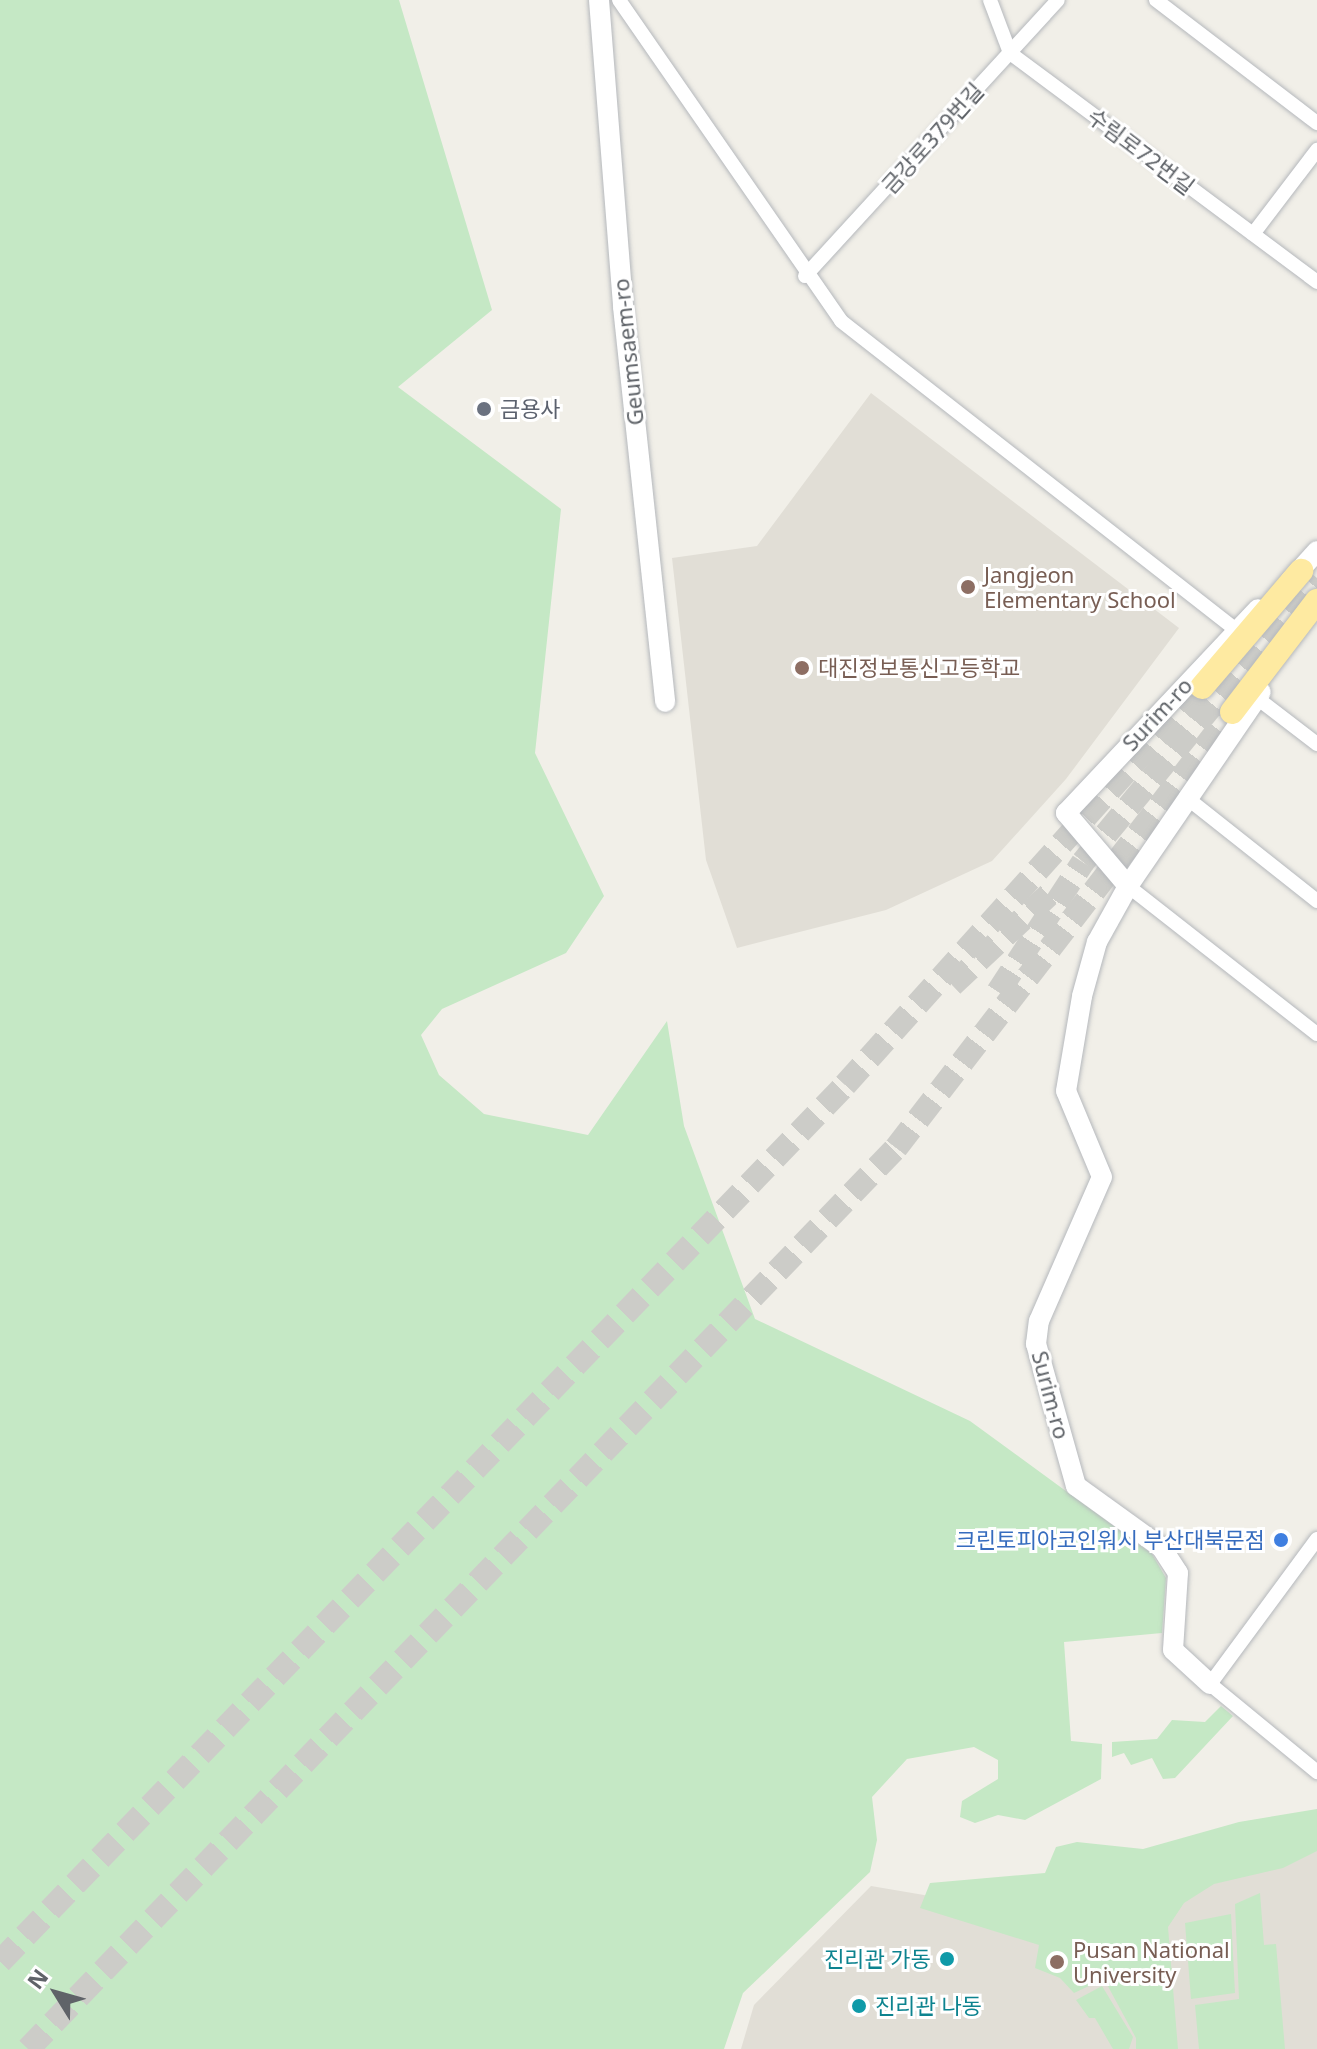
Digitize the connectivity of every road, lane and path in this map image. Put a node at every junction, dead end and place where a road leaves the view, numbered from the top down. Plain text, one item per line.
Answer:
1 (599, 0) edge
2 (619, 0) edge
3 (990, 0) edge
4 (1058, 0) edge
5 (1156, 0) edge
6 (1010, 53) junction
7 (1317, 123) edge
8 (1317, 150) edge
9 (1253, 234) junction
10 (805, 276) junction
11 (1317, 282) edge
12 (1317, 551) edge
13 (1301, 571) joint
14 (1317, 602) edge
15 (1237, 637) junction
16 (1202, 687) tunnel mouth
17 (1257, 698) junction
18 (665, 702) dead end
19 (1232, 712) tunnel mouth
20 (1317, 744) edge
21 (1187, 798) junction
22 (1128, 886) junction
23 (1317, 901) edge
24 (1317, 1034) edge
25 (1317, 1539) edge
26 (1210, 1684) junction
27 (1317, 1772) edge

1 - 18 main road, Geumsaem-ro
2 - 10 street
3 - 6 street
4 - 6 street, 금강로379번길
5 - 7 street
6 - 9 street, 수림로72번길
6 - 10 street, 금강로379번길
8 - 9 street
9 - 11 street, 수림로72번길
10 - 15 street
12 - 13 main road
13 - 15 highway
14 - 17 main road, Surim-ro
14 - 19 highway
15 - 16 highway
15 - 22 main road, Surim-ro
17 - 20 street
17 - 21 main road, Surim-ro
21 - 22 main road, Surim-ro
21 - 23 street
22 - 24 street
22 - 26 main road, Surim-ro
25 - 26 street
26 - 27 street, Surim-ro

